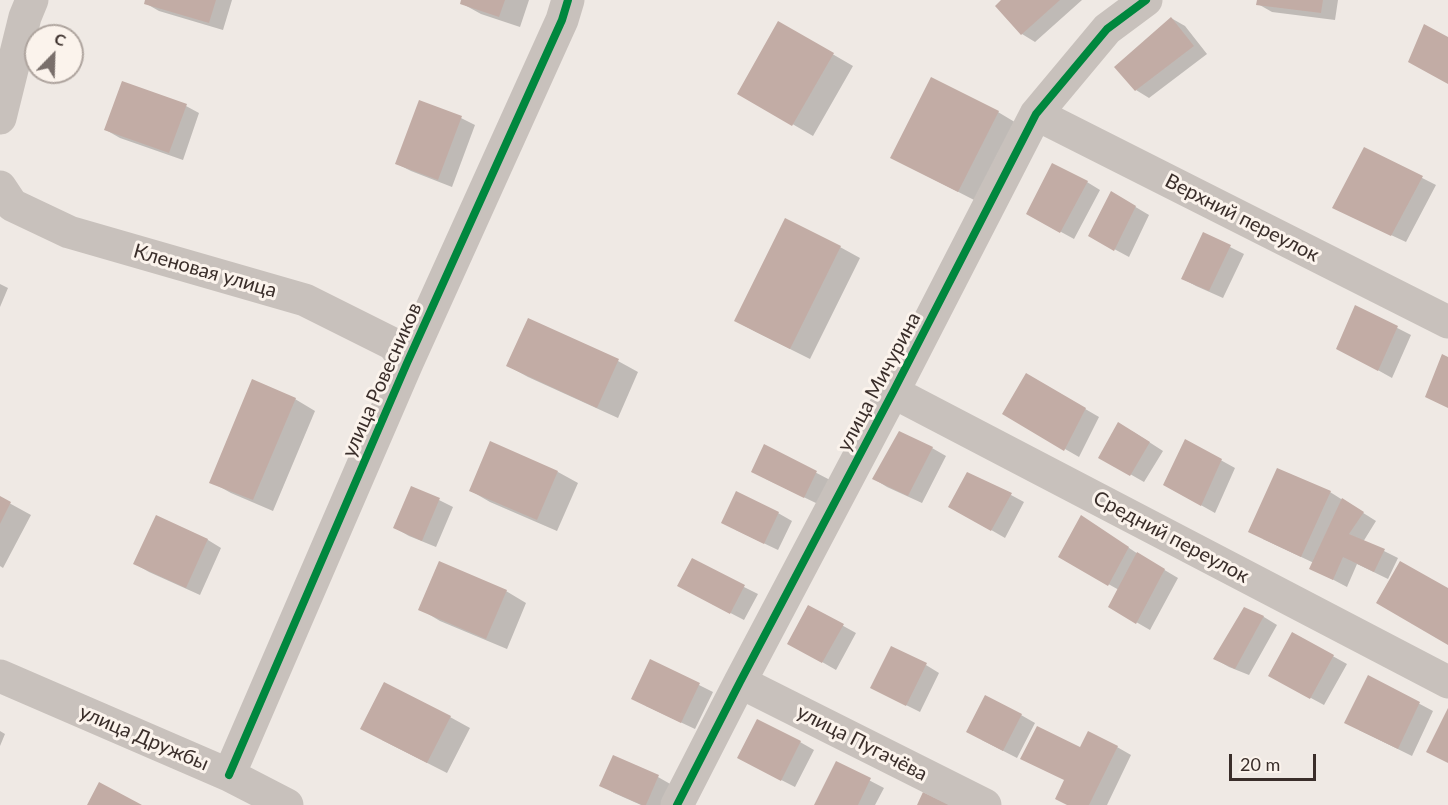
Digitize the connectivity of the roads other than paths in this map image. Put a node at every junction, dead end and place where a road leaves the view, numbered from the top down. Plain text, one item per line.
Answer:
1 (32, 0) edge
2 (568, 0) edge
3 (1146, 0) edge
4 (1036, 114) junction
5 (0, 118) edge
6 (0, 187) edge
7 (1448, 322) edge
8 (407, 363) junction
9 (893, 392) junction
10 (0, 676) edge
11 (740, 682) junction
12 (1448, 682) edge
13 (229, 775) junction
14 (287, 805) edge
15 (677, 805) edge
16 (985, 805) edge

1 - 5 street
2 - 8 street, улица Ровесников
3 - 4 street, улица Мичурина
4 - 7 street, Верхний переулок
4 - 9 street, улица Мичурина
6 - 8 street, Кленовая улица
8 - 13 street, улица Ровесников
9 - 11 street, улица Мичурина
9 - 12 street, Средний переулок
10 - 13 street, улица Дружбы
11 - 15 street, улица Мичурина
11 - 16 street, улица Пугачёва
13 - 14 street, улица Дружбы

